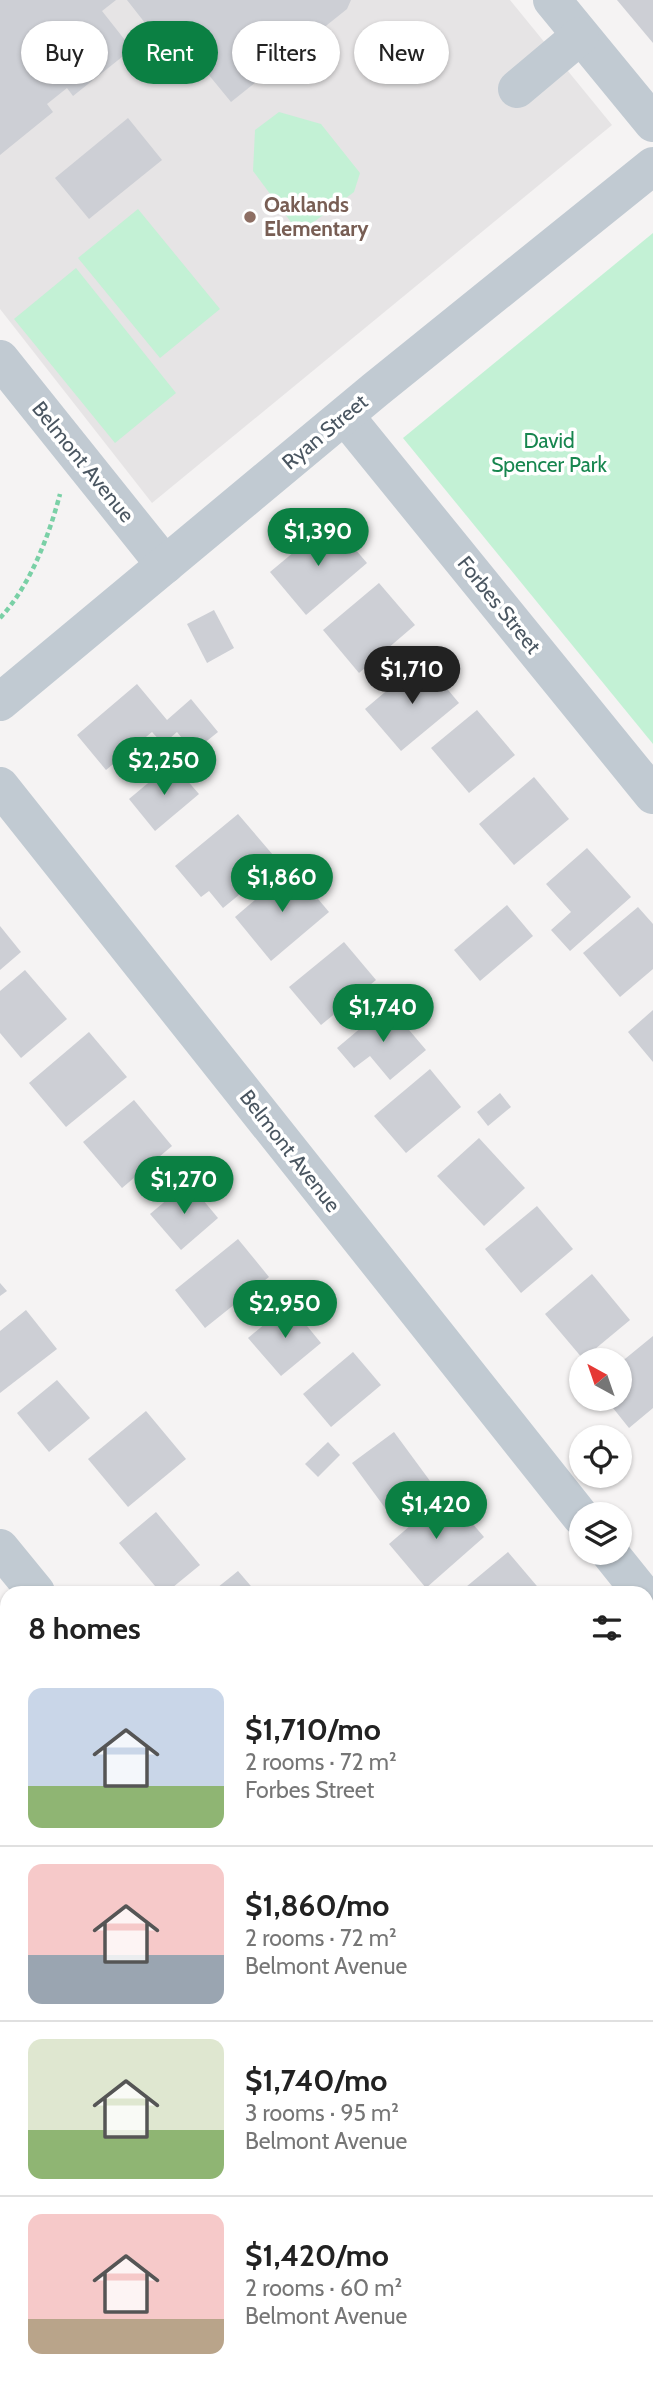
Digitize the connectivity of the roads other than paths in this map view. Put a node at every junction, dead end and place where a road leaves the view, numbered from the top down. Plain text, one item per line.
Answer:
1 (552, 0) edge
2 (580, 36) junction
3 (517, 89) dead end
4 (653, 123) edge
5 (653, 166) edge
6 (0, 359) edge
7 (345, 416) junction
8 (165, 565) junction
9 (0, 702) edge
10 (0, 786) edge
11 (653, 794) edge
12 (569, 1502) edge
13 (0, 1548) edge
14 (619, 1565) edge
15 (31, 1586) edge
16 (636, 1586) edge

1 - 2 street
2 - 3 street
2 - 4 street
5 - 7 street, Ryan Street
6 - 8 street, Belmont Avenue
7 - 8 street, Ryan Street
7 - 11 street, Forbes Street
8 - 9 street, Ryan Street
10 - 12 street, Belmont Avenue
13 - 15 street
14 - 16 street

